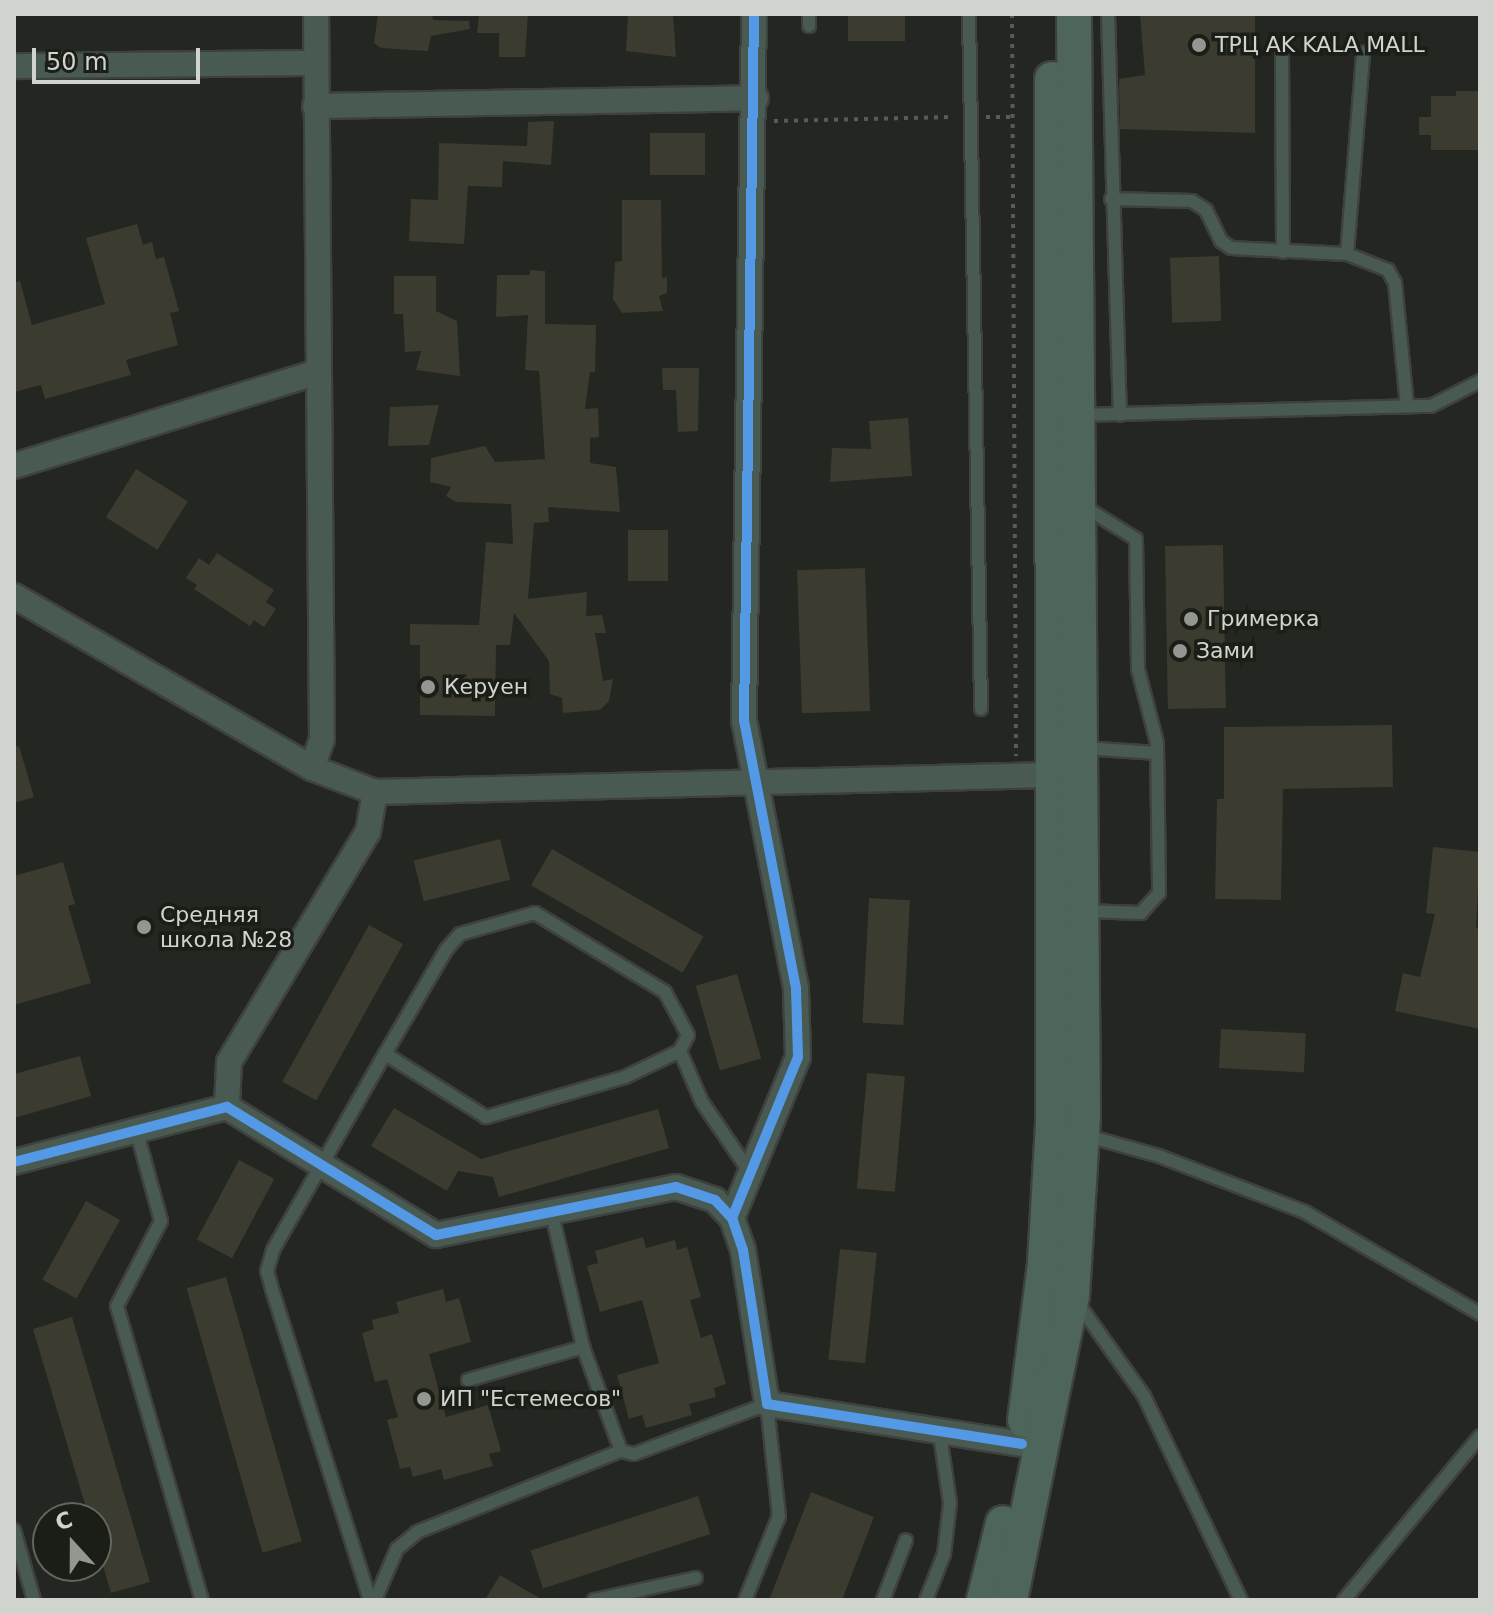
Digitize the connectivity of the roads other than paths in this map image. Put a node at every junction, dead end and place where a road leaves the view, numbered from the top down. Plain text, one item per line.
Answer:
1 (316, 14) edge
2 (754, 14) edge
3 (969, 14) edge
4 (1052, 14) edge
5 (1074, 14) edge
6 (1108, 14) edge
7 (1282, 53) dead end
8 (1363, 53) dead end
9 (316, 63) junction
10 (14, 66) edge
11 (315, 106) junction
12 (756, 110) junction
13 (1111, 199) junction
14 (1283, 252) junction
15 (1347, 254) junction
16 (318, 372) junction
17 (1480, 381) edge
18 (1407, 406) junction
19 (1079, 415) junction
20 (1120, 415) junction
21 (14, 466) edge
22 (1079, 504) junction
23 (14, 596) edge
24 (981, 709) dead end
25 (1157, 753) junction
26 (1056, 767) junction
27 (312, 768) junction
28 (755, 784) junction
29 (375, 792) junction
30 (1082, 911) junction
31 (680, 1051) junction
32 (385, 1054) junction
33 (227, 1107) junction
34 (136, 1129) junction
35 (1067, 1130) junction
36 (14, 1162) edge
37 (320, 1168) junction
38 (749, 1171) junction
39 (551, 1210) junction
40 (732, 1218) junction
41 (1072, 1296) junction
42 (1480, 1314) edge
43 (583, 1347) junction
44 (468, 1380) dead end
45 (767, 1404) junction
46 (940, 1435) junction
47 (1480, 1436) edge
48 (1031, 1445) junction
49 (621, 1451) junction
50 (14, 1530) edge
51 (906, 1540) dead end
52 (696, 1578) dead end
53 (34, 1600) edge
54 (202, 1600) edge
55 (372, 1600) edge
56 (594, 1600) edge
57 (745, 1600) edge
58 (883, 1600) edge
59 (926, 1600) edge
60 (984, 1600) edge
61 (1010, 1600) edge
62 (1241, 1600) edge
63 (1344, 1600) edge

1 - 9 street
2 - 12 street
3 - 24 lane
4 - 26 main road
5 - 19 main road
6 - 13 lane
7 - 14 lane
8 - 15 lane
9 - 10 street
9 - 11 street
11 - 12 street
11 - 16 street
12 - 28 street
13 - 14 lane
13 - 20 lane
14 - 15 lane
15 - 18 lane
16 - 21 street
16 - 27 street
17 - 18 lane
18 - 20 lane
19 - 20 lane
19 - 22 main road
22 - 25 lane
22 - 26 main road
23 - 27 street
25 - 26 lane
25 - 30 lane
26 - 28 street
26 - 30 main road
26 - 35 main road
27 - 29 street
28 - 29 street
28 - 38 street
29 - 33 street
30 - 35 main road
31 - 32 lane
31 - 32 lane
31 - 38 lane
32 - 37 lane
33 - 34 street
33 - 37 street
34 - 36 street
34 - 54 lane
35 - 41 main road
35 - 42 lane
35 - 48 main road
37 - 39 street
37 - 55 lane
38 - 40 street
39 - 40 street
39 - 43 lane
40 - 45 street
41 - 48 main road
41 - 62 lane
43 - 44 lane
43 - 49 lane
45 - 46 street
45 - 49 lane
45 - 57 lane
46 - 48 street
46 - 59 lane
47 - 63 lane
48 - 60 main road
48 - 61 main road
49 - 55 lane
50 - 53 lane
51 - 58 lane
52 - 56 lane

